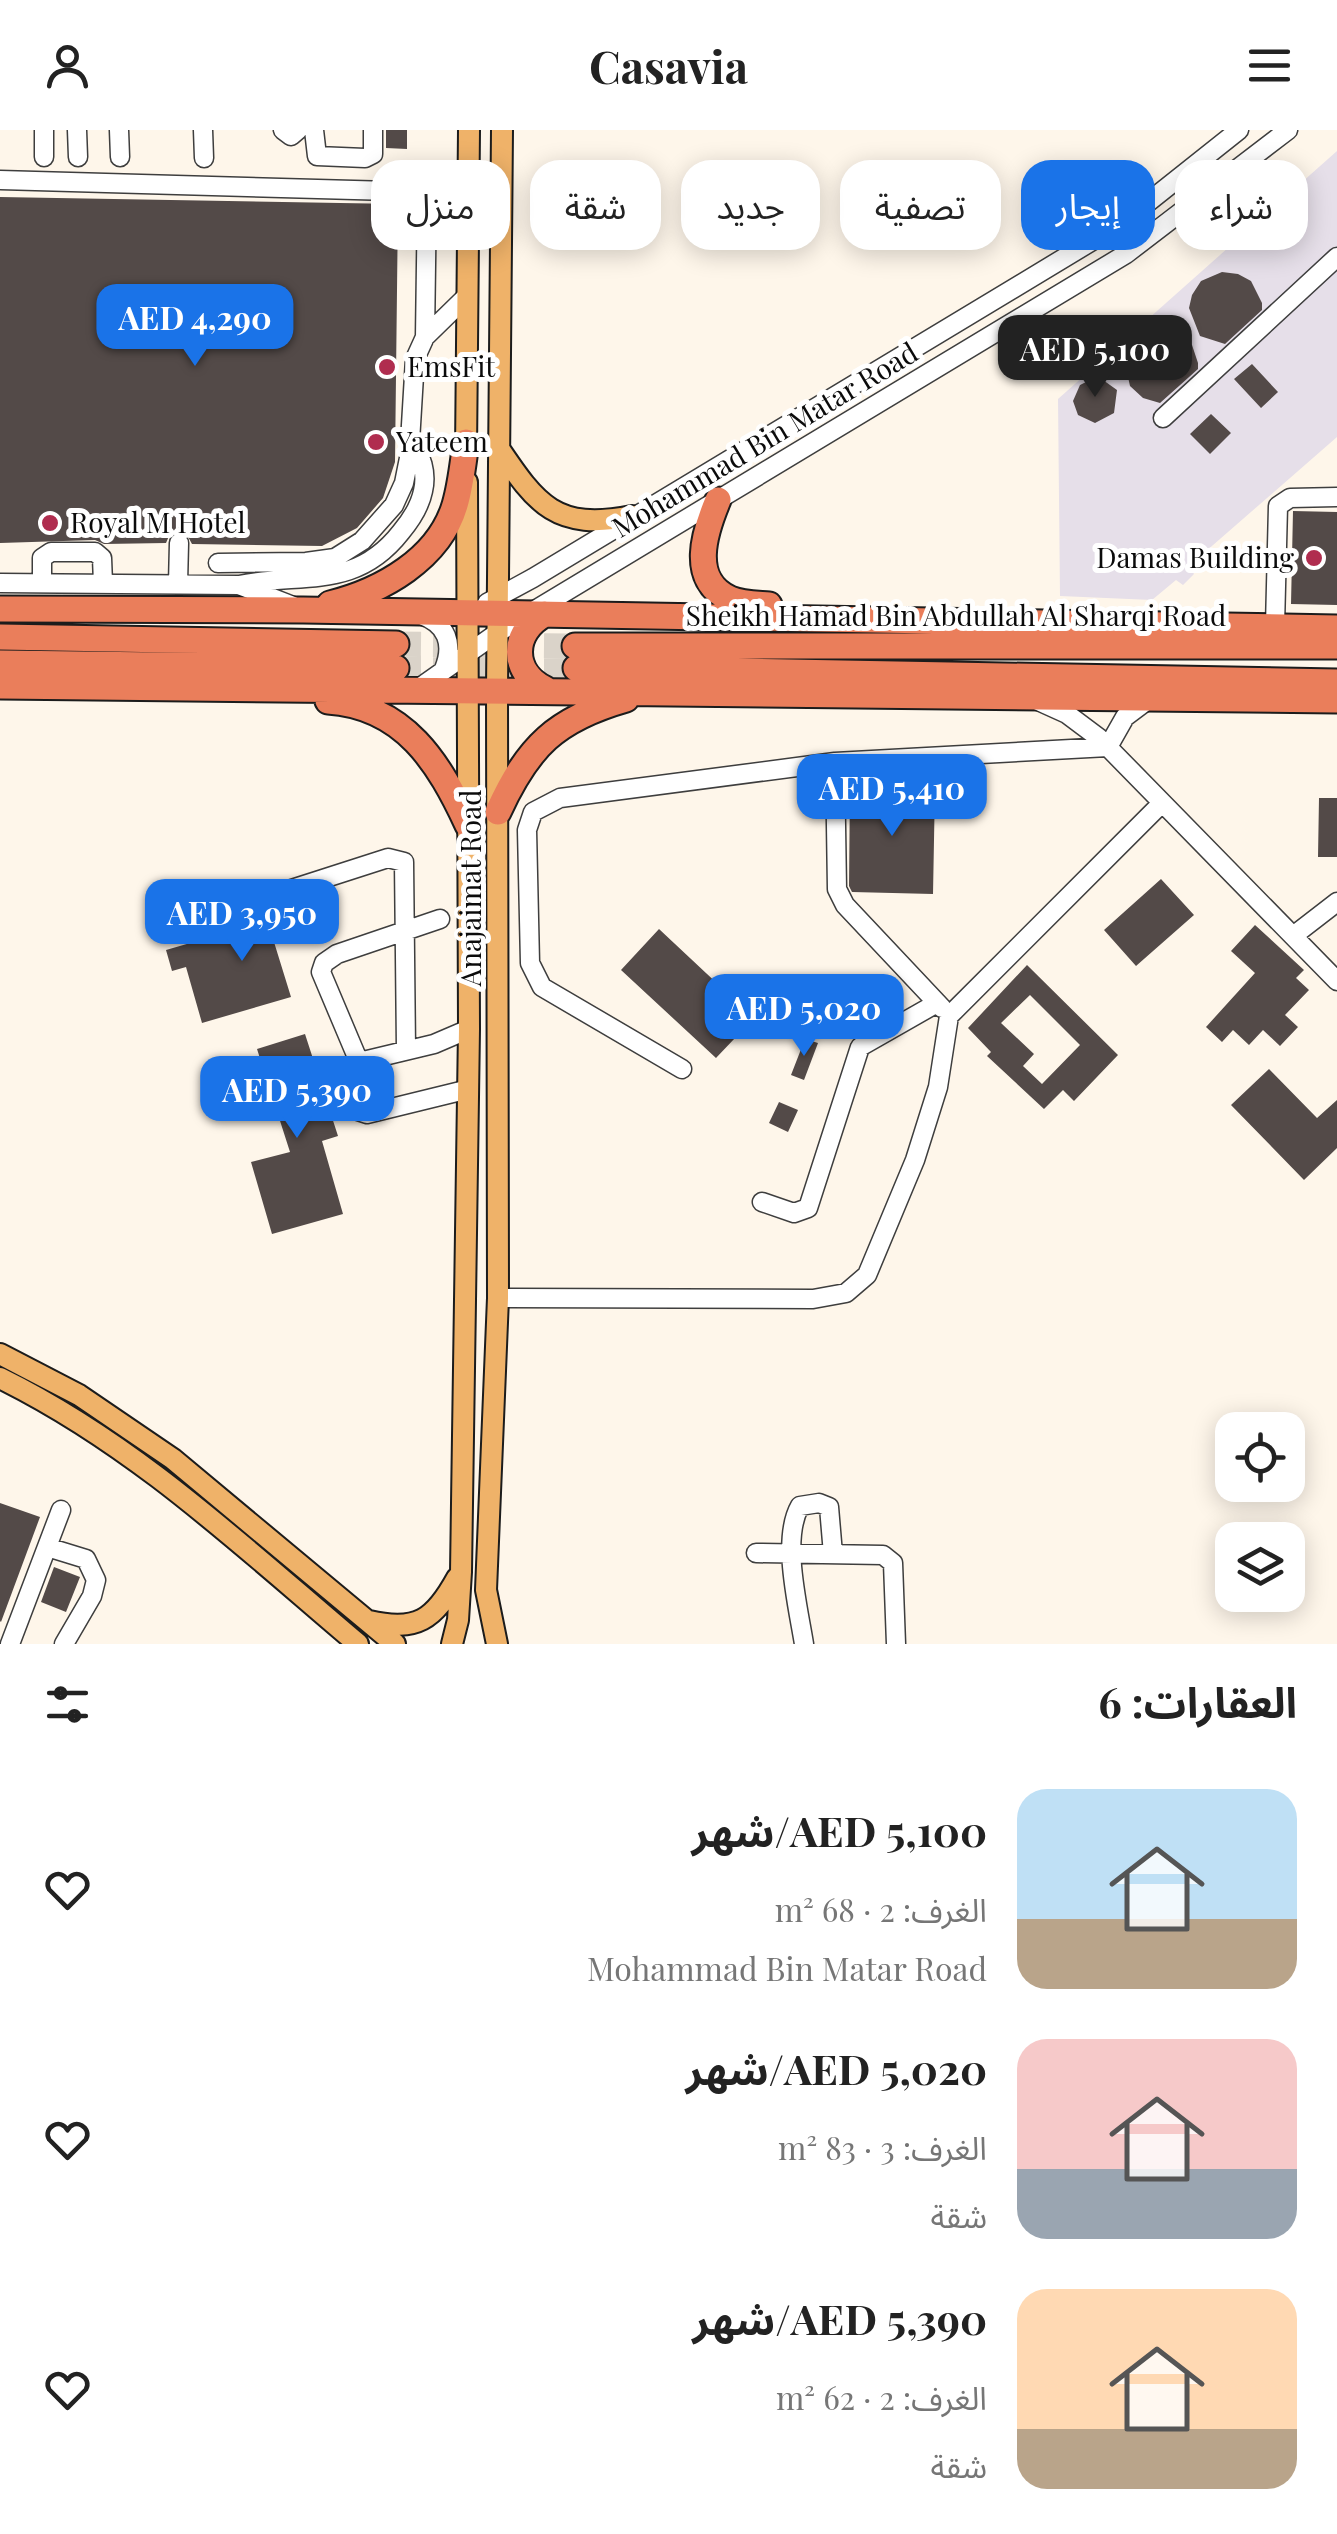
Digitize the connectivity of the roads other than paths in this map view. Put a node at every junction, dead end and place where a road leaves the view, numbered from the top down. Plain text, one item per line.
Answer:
1 (44, 130) edge
2 (77, 130) edge
3 (120, 130) edge
4 (203, 130) edge
5 (283, 130) edge
6 (298, 130) edge
7 (314, 130) edge
8 (373, 130) edge
9 (469, 130) edge
10 (502, 130) edge
11 (1238, 130) edge
12 (1288, 130) edge
13 (44, 157) dead end
14 (78, 157) dead end
15 (120, 157) dead end
16 (204, 158) dead end
17 (469, 160) edge
18 (0, 180) edge
19 (371, 192) edge
20 (426, 250) edge
21 (468, 250) edge
22 (1337, 257) edge
23 (467, 296) junction
24 (425, 337) junction
25 (1163, 418) dead end
26 (411, 442) junction
27 (466, 442) junction
28 (498, 446) junction
29 (395, 477) dead end
30 (1337, 498) edge
31 (718, 500) junction
32 (632, 516) junction
33 (179, 543) dead end
34 (0, 582) edge
35 (42, 583) junction
36 (103, 583) junction
37 (178, 584) junction
38 (218, 584) junction
39 (238, 585) junction
40 (0, 609) edge
41 (303, 610) junction
42 (413, 612) junction
43 (468, 613) junction
44 (497, 615) junction
45 (537, 615) junction
46 (848, 621) junction
47 (1275, 626) junction
48 (1337, 628) edge
49 (0, 637) edge
50 (1337, 646) edge
51 (468, 652) junction
52 (0, 664) edge
53 (444, 670) junction
54 (1337, 682) edge
55 (0, 686) edge
56 (240, 690) junction
57 (416, 690) junction
58 (468, 690) junction
59 (497, 690) junction
60 (546, 690) junction
61 (655, 692) junction
62 (1028, 698) junction
63 (1149, 699) junction
64 (1337, 700) edge
65 (1108, 747) junction
66 (835, 762) junction
67 (1162, 802) junction
68 (498, 812) junction
69 (468, 825) junction
70 (1337, 902) edge
71 (440, 919) dead end
72 (186, 923) dead end
73 (405, 932) junction
74 (1293, 936) junction
75 (1337, 981) edge
76 (943, 1010) junction
77 (469, 1029) junction
78 (406, 1050) junction
79 (359, 1062) junction
80 (682, 1069) dead end
81 (468, 1088) junction
82 (762, 1202) dead end
83 (498, 1298) junction
84 (0, 1354) edge
85 (0, 1378) edge
86 (61, 1510) dead end
87 (47, 1547) junction
88 (756, 1554) dead end
89 (832, 1554) junction
90 (792, 1555) junction
91 (461, 1572) junction
92 (362, 1620) junction
93 (7, 1640) edge
94 (64, 1644) edge
95 (358, 1644) edge
96 (395, 1644) edge
97 (452, 1644) edge
98 (497, 1644) edge
99 (804, 1644) edge
100 (896, 1644) edge

1 - 13 street
2 - 14 street
3 - 15 street
4 - 16 street
5 - 6 street
7 - 8 street
9 - 17 main road, Anajaimat Road
10 - 28 main road, Anajaimat Road
11 - 32 street, Mohammad Bin Matar Road
12 - 31 street, Mohammad Bin Matar Road
18 - 19 street
20 - 24 street
21 - 23 main road, Anajaimat Road
22 - 25 street
23 - 24 street
23 - 27 main road, Anajaimat Road
24 - 26 street
26 - 29 street
26 - 38 street
26 - 39 street
27 - 41 highway
27 - 43 main road, Anajaimat Road
28 - 32 main road
28 - 44 main road, Anajaimat Road
30 - 47 street
31 - 45 street, Mohammad Bin Matar Road
31 - 46 highway
32 - 44 street, Mohammad Bin Matar Road
33 - 37 street
34 - 35 street
35 - 36 street
35 - 36 street
36 - 37 street
37 - 38 street
38 - 39 street
39 - 41 street
40 - 41 highway
41 - 42 highway
42 - 43 highway
42 - 53 street
43 - 44 highway
43 - 51 main road, Anajaimat Road
44 - 45 highway
44 - 51 street, Mohammad Bin Matar Road
44 - 59 main road, Anajaimat Road
45 - 46 highway
45 - 60 highway
46 - 47 highway
47 - 48 highway
49 - 52 highway
50 - 54 highway, Sheikh Hamad Bin Abdullah Al Sharqi Road
51 - 53 street, Mohammad Bin Matar Road
51 - 58 main road, Anajaimat Road
53 - 57 street, Mohammad Bin Matar Road
55 - 56 highway
56 - 57 highway
56 - 69 highway
57 - 58 highway
58 - 59 highway
58 - 69 main road, Anajaimat Road
59 - 60 highway
59 - 68 main road, Anajaimat Road
60 - 61 highway
61 - 62 highway
61 - 68 highway
62 - 63 highway
62 - 65 street
63 - 64 highway
63 - 65 street
65 - 66 street
65 - 67 street
66 - 76 street
66 - 80 street
67 - 74 street
67 - 76 street
68 - 83 main road, Anajaimat Road
69 - 77 main road, Anajaimat Road
70 - 74 street
71 - 73 street
72 - 73 street
73 - 78 street
73 - 79 street
74 - 75 street
76 - 82 street
76 - 83 street
77 - 78 street
77 - 81 main road, Anajaimat Road
78 - 79 street
79 - 81 street
81 - 91 main road, Anajaimat Road
83 - 98 main road, Anajaimat Road
84 - 92 main road
85 - 95 main road
86 - 87 street
87 - 93 street
87 - 94 street
88 - 90 street
89 - 90 street
89 - 90 street
89 - 100 street
90 - 99 street
91 - 92 main road
91 - 97 main road, Anajaimat Road
92 - 96 main road

